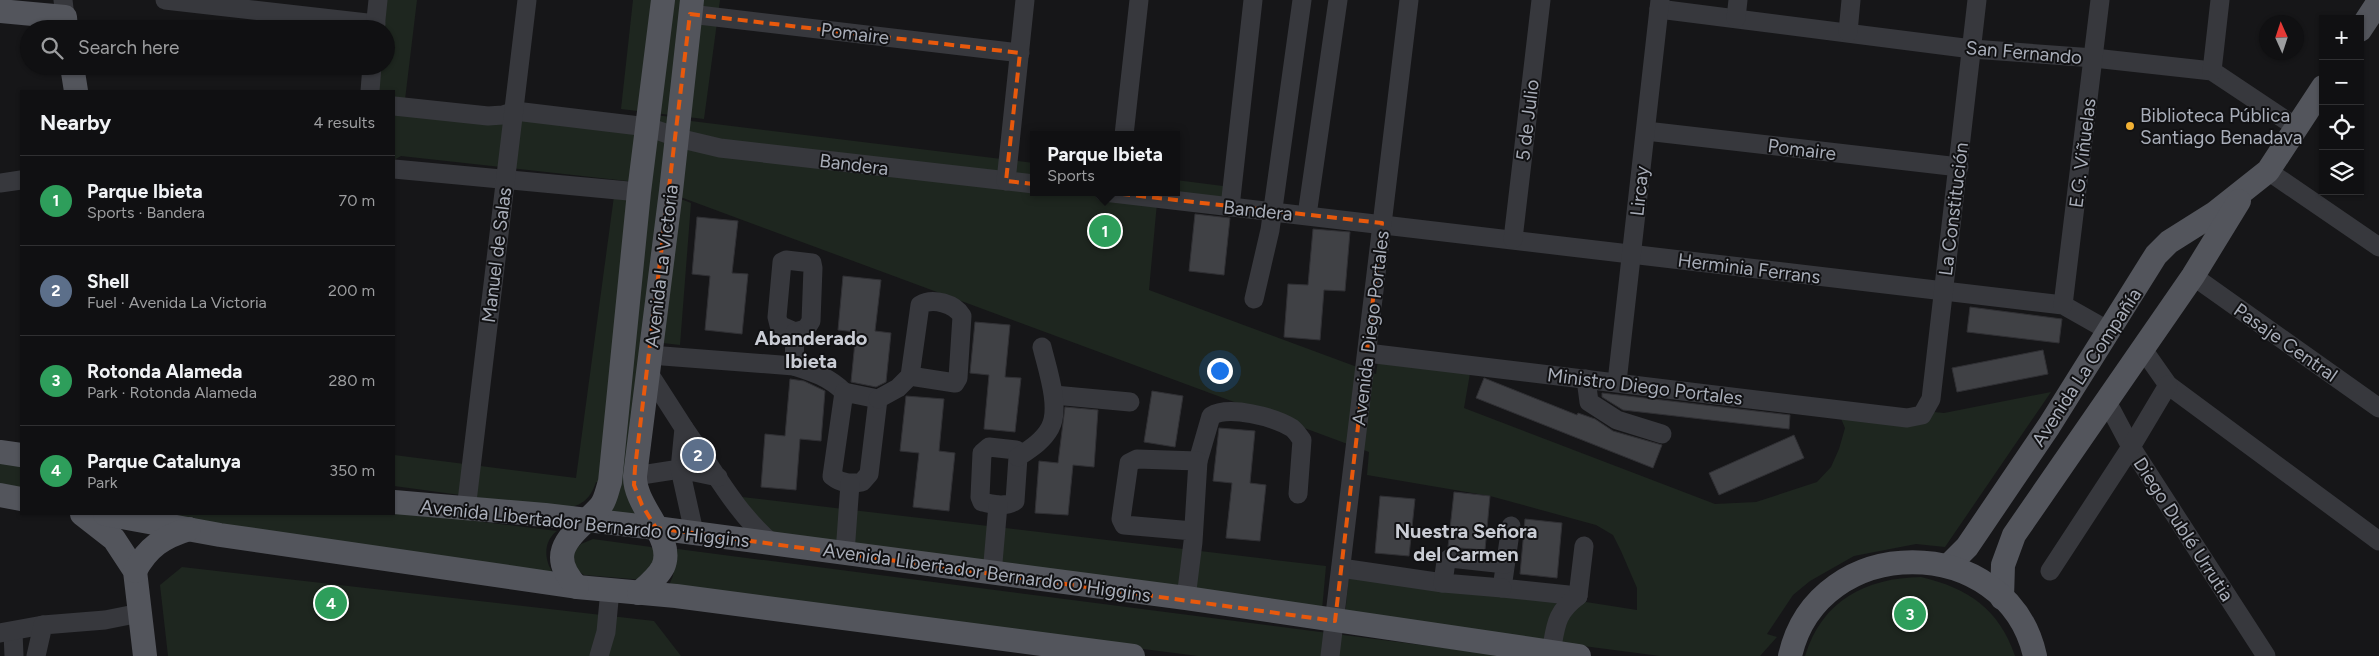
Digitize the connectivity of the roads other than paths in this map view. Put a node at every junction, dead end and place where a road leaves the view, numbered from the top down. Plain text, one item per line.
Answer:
1 (165, 0) edge
2 (378, 0) edge
3 (527, 0) edge
4 (664, 0) edge
5 (1025, 0) edge
6 (1139, 0) edge
7 (1253, 0) edge
8 (1302, 0) edge
9 (1338, 0) edge
10 (1409, 0) edge
11 (1541, 0) edge
12 (1851, 0) edge
13 (1977, 0) edge
14 (2100, 0) edge
15 (2220, 0) edge
16 (2379, 1) edge
17 (1660, 5) edge
18 (691, 7) edge
19 (1737, 9) edge
20 (0, 11) edge
21 (65, 15) edge
22 (327, 20) edge
23 (376, 20) edge
24 (2364, 24) edge
25 (1848, 32) junction
26 (1972, 48) junction
27 (1020, 53) junction
28 (2094, 58) junction
29 (2212, 71) junction
30 (73, 75) edge
31 (371, 75) edge
32 (76, 90) edge
33 (370, 90) edge
34 (2319, 93) edge
35 (395, 106) edge
36 (515, 111) junction
37 (648, 126) junction
38 (2296, 127) junction
39 (1124, 131) edge
40 (1646, 131) junction
41 (676, 137) junction
42 (1959, 167) junction
43 (395, 169) edge
44 (2268, 171) junction
45 (506, 179) junction
46 (20, 180) edge
47 (1006, 181) junction
48 (0, 183) edge
49 (1030, 184) edge
50 (2245, 191) junction
51 (639, 192) junction
52 (1138, 196) edge
53 (1230, 207) junction
54 (1273, 212) junction
55 (1307, 215) junction
56 (1382, 224) junction
57 (1513, 239) junction
58 (2379, 247) edge
59 (1632, 253) junction
60 (2193, 276) junction
61 (1942, 292) junction
62 (1254, 299) dead end
63 (2064, 305) junction
64 (2109, 331) junction
65 (795, 332) dead end
66 (1042, 347) dead end
67 (2142, 348) junction
68 (1367, 353) junction
69 (649, 363) junction
70 (794, 366) junction
71 (910, 376) dead end
72 (1586, 379) junction
73 (1617, 382) junction
74 (2168, 385) junction
75 (844, 392) junction
76 (1054, 395) junction
77 (878, 399) junction
78 (2106, 400) junction
79 (1130, 402) dead end
80 (2379, 408) edge
81 (1922, 415) joint
82 (684, 428) junction
83 (1662, 434) dead end
84 (2131, 447) junction
85 (0, 452) edge
86 (20, 455) edge
87 (1018, 457) junction
88 (1198, 462) junction
89 (680, 469) junction
90 (635, 476) junction
91 (718, 477) junction
92 (850, 484) junction
93 (1298, 494) dead end
94 (0, 495) edge
95 (20, 499) edge
96 (395, 502) edge
97 (998, 505) junction
98 (466, 510) junction
99 (83, 515) edge
100 (111, 515) edge
101 (586, 519) junction
102 (1511, 526) dead end
103 (656, 528) junction
104 (189, 529) junction
105 (1193, 531) junction
106 (694, 532) junction
107 (2379, 541) edge
108 (772, 543) junction
109 (1584, 546) dead end
110 (845, 553) junction
111 (1505, 564) junction
112 (1948, 566) junction
113 (1341, 568) junction
114 (135, 571) junction
115 (2050, 571) dead end
116 (992, 574) junction
117 (1443, 583) junction
118 (577, 587) junction
119 (1502, 588) junction
120 (610, 590) junction
121 (639, 593) junction
122 (1578, 596) junction
123 (1186, 598) junction
124 (2002, 598) junction
125 (140, 613) junction
126 (1335, 621) junction
127 (43, 626) junction
128 (6, 632) edge
129 (1551, 652) junction
130 (2257, 653) edge
131 (1788, 654) edge
132 (14, 656) edge
133 (36, 656) edge
134 (145, 656) edge
135 (600, 656) edge
136 (1133, 656) edge
137 (1330, 656) edge
138 (1579, 656) edge
139 (2035, 656) edge

1 - 22 street
2 - 23 street
3 - 36 street, Manuel de Salas
4 - 37 main road, Avenida La Victoria
5 - 27 street
6 - 39 street
7 - 53 street
8 - 54 street
9 - 55 street
10 - 56 street, Avenida Diego Portales
11 - 57 street, 5 de Julio
12 - 25 street
13 - 26 street, La Constitución
14 - 28 street, E.G. Viñuelas
15 - 29 street
16 - 24 main road
17 - 19 street, San Fernando
17 - 40 street, Lircay
18 - 27 street, Pomaire
18 - 41 main road, Avenida La Victoria
19 - 25 street, San Fernando
20 - 21 main road
25 - 26 street, San Fernando
26 - 28 street, San Fernando
26 - 42 street, La Constitución
27 - 47 street
28 - 29 street, San Fernando
28 - 63 street, E.G. Viñuelas
29 - 38 street, San Fernando
30 - 32 main road
31 - 33 street
34 - 38 main road, Avenida La Compañía
35 - 36 street, Bandera
36 - 37 street, Bandera
36 - 45 street, Manuel de Salas
37 - 41 street, Bandera
37 - 51 main road, Avenida La Victoria
38 - 44 main road, Avenida La Compañía
40 - 42 street, Pomaire
40 - 59 street, Lircay
41 - 47 street, Bandera
41 - 69 main road, Avenida La Victoria
42 - 61 street, La Constitución
43 - 45 street
44 - 50 main road, Avenida La Compañía
44 - 58 street
45 - 51 street
45 - 98 street, Manuel de Salas
46 - 48 street
47 - 49 street, Bandera
50 - 60 main road, Avenida La Compañía
50 - 64 main road, Avenida La Compañía
51 - 101 main road, Avenida La Victoria
52 - 53 street, Bandera
53 - 54 street, Bandera
54 - 55 street, Bandera
54 - 62 street
55 - 56 street, Bandera
56 - 57 street, Herminia Ferrans
56 - 68 street, Avenida Diego Portales
57 - 59 street, Herminia Ferrans
59 - 61 street, Herminia Ferrans
59 - 73 street, Lircay
60 - 67 main road, Avenida La Compañía
60 - 80 street, Pasaje Central
61 - 63 street, Herminia Ferrans
61 - 81 street, La Constitución
63 - 64 street, Herminia Ferrans
64 - 112 main road, Avenida La Compañía
65 - 70 street
66 - 76 street
67 - 74 street
67 - 78 main road, Avenida La Compañía
68 - 72 street, Ministro Diego Portales
68 - 113 street, Avenida Diego Portales
69 - 70 street
69 - 82 street
69 - 90 main road, Avenida La Victoria
70 - 75 street
71 - 77 street
72 - 73 street, Ministro Diego Portales
72 - 83 street
73 - 81 street, Ministro Diego Portales
74 - 84 street
74 - 107 street
75 - 77 street
75 - 92 street
76 - 79 street
76 - 87 street
77 - 92 street
78 - 84 street, Diego Dublé Urrutia
78 - 124 main road, Avenida La Compañía
82 - 89 street
82 - 91 street
84 - 115 street
84 - 130 street, Diego Dublé Urrutia
85 - 86 main road
87 - 97 street
87 - 97 street
88 - 93 street
88 - 105 street
88 - 105 street
89 - 90 street
89 - 91 street
89 - 106 street
90 - 103 main road, Avenida La Victoria
91 - 108 street
92 - 110 street
94 - 95 main road
96 - 98 main road, Avenida Libertador Bernardo O'Higgins
97 - 116 street
98 - 101 main road, Avenida Libertador Bernardo O'Higgins
99 - 114 main road
100 - 104 main road
101 - 103 main road, Avenida Libertador Bernardo O'Higgins
101 - 118 main road
102 - 111 street
103 - 106 main road, Avenida Libertador Bernardo O'Higgins
103 - 121 main road
104 - 114 main road
104 - 118 main road
105 - 123 street
106 - 108 main road, Avenida Libertador Bernardo O'Higgins
108 - 110 main road, Avenida Libertador Bernardo O'Higgins
109 - 122 street
110 - 116 main road, Avenida Libertador Bernardo O'Higgins
111 - 117 street
111 - 119 street
112 - 124 main road
112 - 131 main road
113 - 117 street
113 - 126 street, Avenida Diego Portales
114 - 125 main road
116 - 123 main road, Avenida Libertador Bernardo O'Higgins
117 - 119 street
118 - 120 main road
119 - 122 street
120 - 121 main road
120 - 135 street
121 - 136 main road
122 - 129 street
123 - 126 main road, Avenida Libertador Bernardo O'Higgins
124 - 139 main road
125 - 127 street
125 - 134 main road
126 - 129 main road, Avenida Libertador Bernardo O'Higgins
126 - 137 street, Avenida Diego Portales
127 - 128 street
127 - 133 street
128 - 132 street
129 - 138 main road, Avenida Libertador Bernardo O'Higgins

